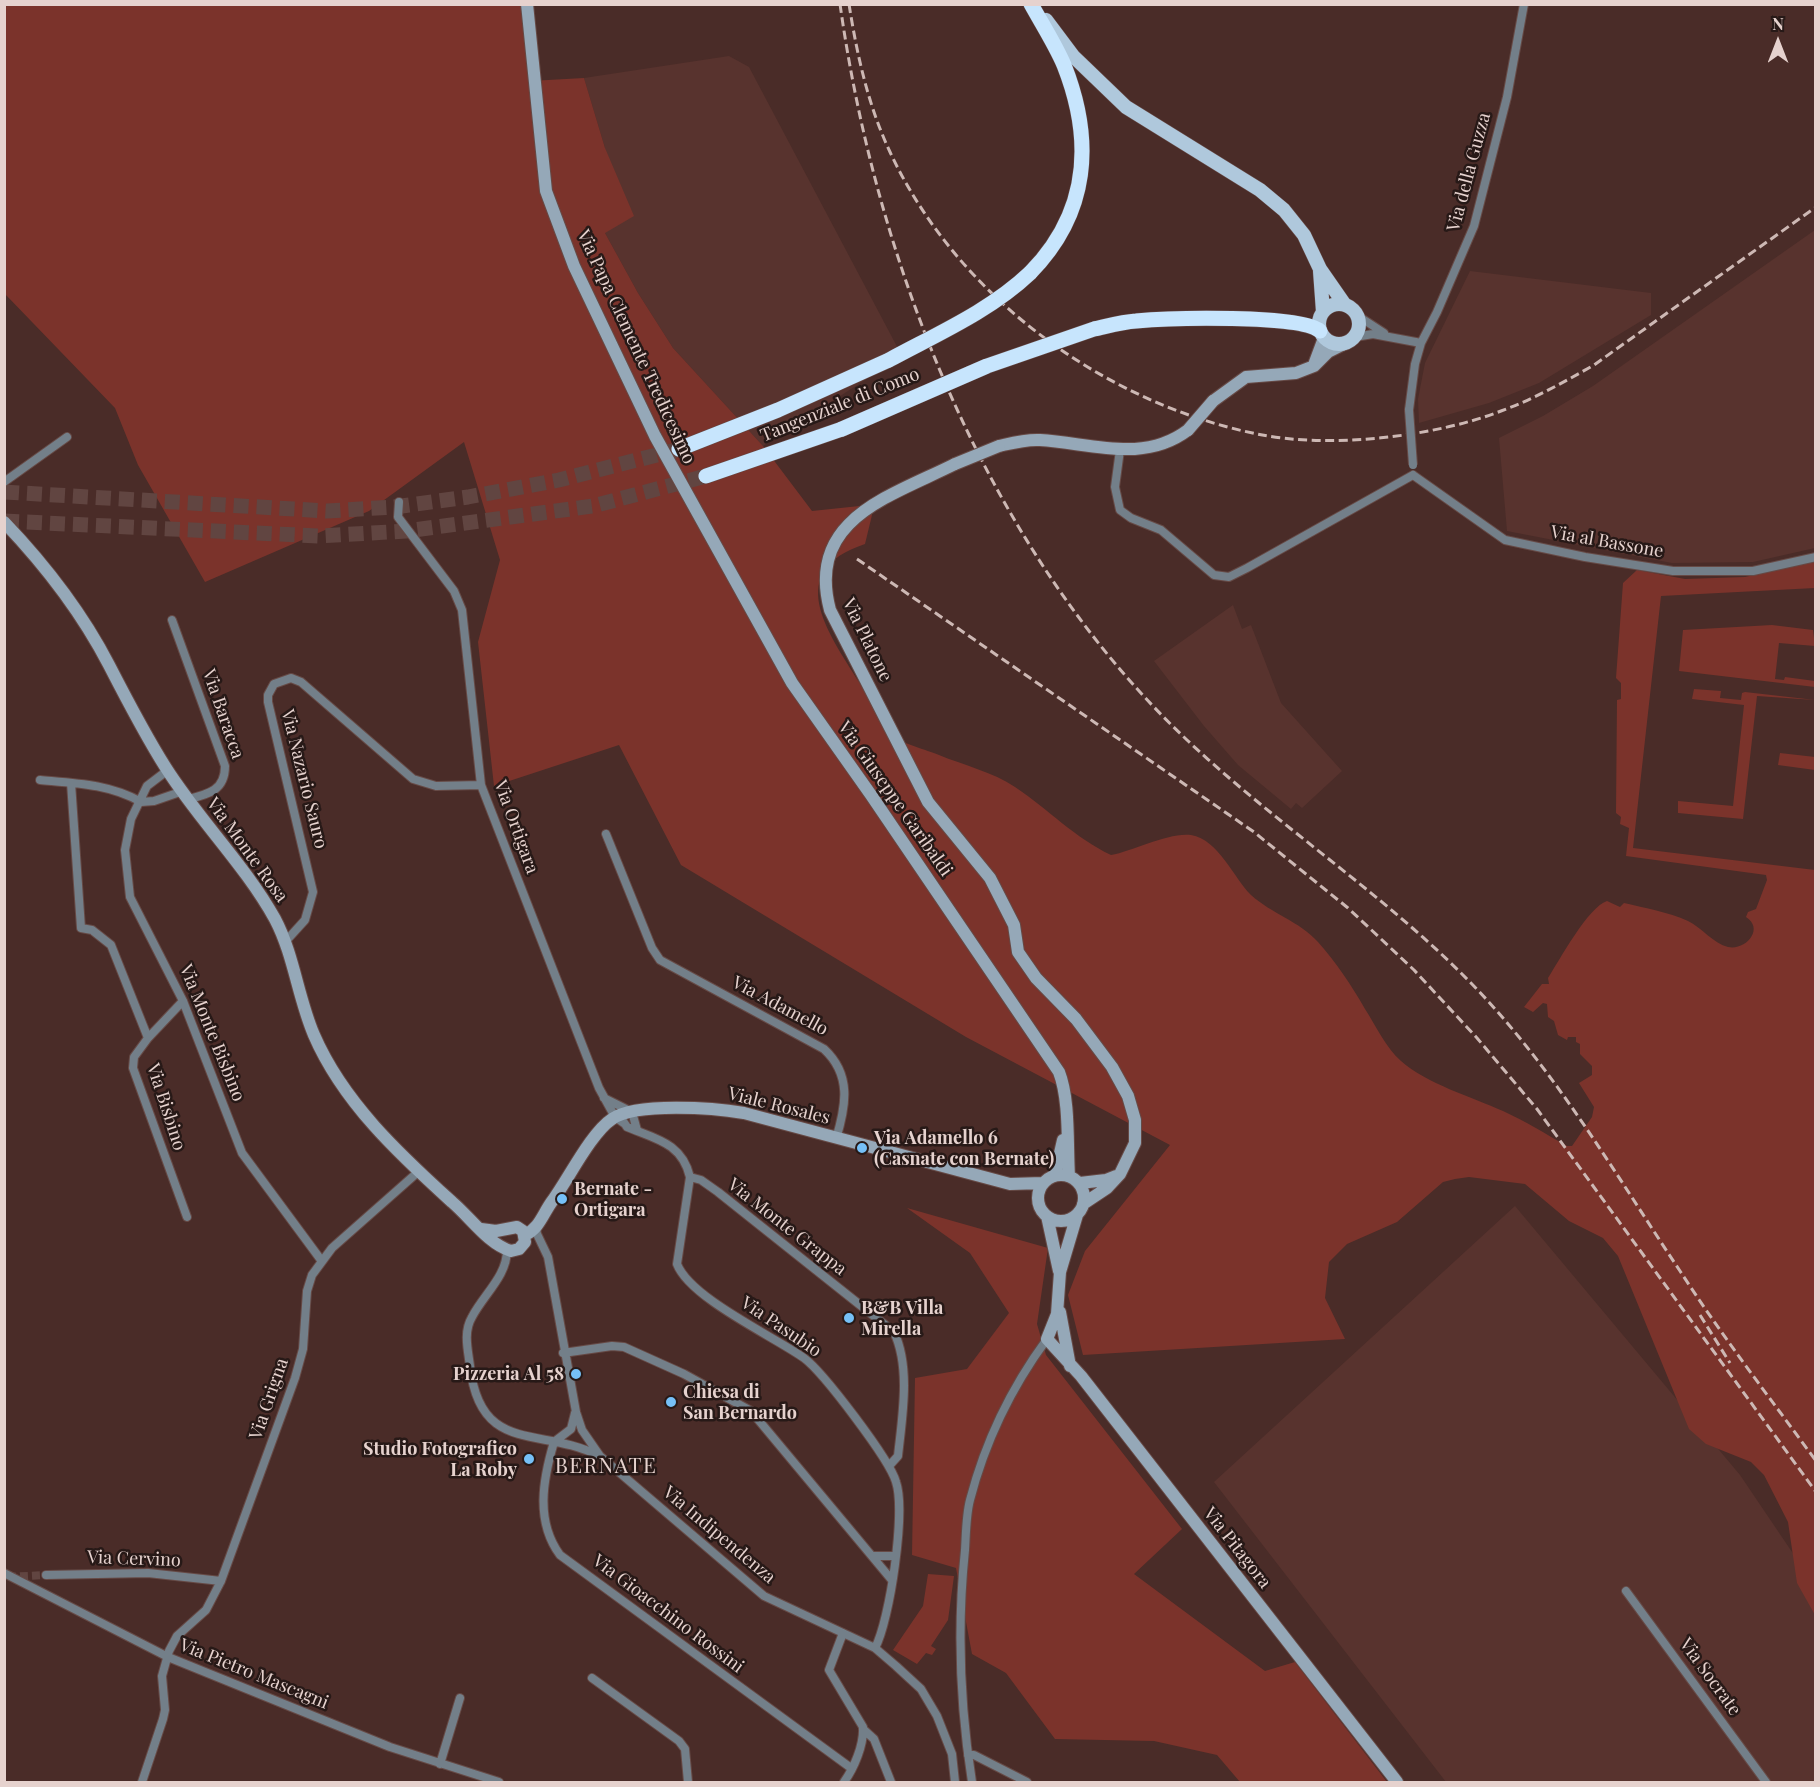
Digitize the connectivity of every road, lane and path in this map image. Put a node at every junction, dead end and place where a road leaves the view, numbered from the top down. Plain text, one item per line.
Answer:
1 (527, 4) edge
2 (1033, 4) edge
3 (1524, 4) edge
4 (1320, 269) junction
5 (1345, 305) junction
6 (1323, 312) junction
7 (1358, 316) junction
8 (1322, 335) junction
9 (1390, 336) junction
10 (1349, 341) junction
11 (1421, 343) junction
12 (1314, 366) junction
13 (67, 437) dead end
14 (679, 449) tunnel mouth
15 (1120, 450) junction
16 (1413, 470) junction
17 (706, 476) tunnel mouth
18 (4, 482) edge
19 (686, 491) joint
20 (399, 502) dead end
21 (4, 522) edge
22 (1815, 557) edge
23 (172, 620) dead end
24 (168, 770) junction
25 (40, 780) dead end
26 (71, 783) junction
27 (481, 785) junction
28 (186, 795) junction
29 (141, 802) junction
30 (606, 834) dead end
31 (285, 942) junction
32 (183, 1001) junction
33 (148, 1038) junction
34 (604, 1098) junction
35 (623, 1117) junction
36 (1066, 1127) junction
37 (637, 1130) junction
38 (836, 1139) junction
39 (418, 1172) junction
40 (1120, 1174) junction
41 (1054, 1175) junction
42 (690, 1177) junction
43 (1074, 1179) junction
44 (1043, 1183) junction
45 (1010, 1184) junction
46 (1038, 1203) junction
47 (545, 1209) junction
48 (1080, 1209) junction
49 (1047, 1216) junction
50 (187, 1217) dead end
51 (481, 1229) junction
52 (503, 1230) junction
53 (528, 1233) junction
54 (505, 1248) junction
55 (321, 1260) junction
56 (1060, 1272) junction
57 (1059, 1299) junction
58 (1047, 1339) junction
59 (563, 1353) junction
60 (1070, 1367) junction
61 (576, 1412) junction
62 (554, 1442) junction
63 (600, 1456) junction
64 (889, 1466) junction
65 (873, 1556) junction
66 (896, 1556) junction
67 (4, 1573) edge
68 (46, 1575) tunnel mouth
69 (891, 1579) junction
70 (221, 1581) junction
71 (1626, 1591) dead end
72 (843, 1633) junction
73 (875, 1648) junction
74 (168, 1657) junction
75 (592, 1678) dead end
76 (460, 1698) dead end
77 (863, 1729) junction
78 (968, 1755) junction
79 (440, 1764) junction
80 (851, 1768) junction
81 (142, 1782) edge
82 (500, 1782) edge
83 (688, 1782) edge
84 (844, 1782) edge
85 (891, 1782) edge
86 (955, 1782) edge
87 (972, 1782) edge
88 (1027, 1782) edge
89 (1397, 1782) edge
90 (1766, 1782) edge

1 - 19 street, Via Papa Clemente Tredicesimo
2 - 4 main road
2 - 14 highway, Tangenziale di Como, bridge
3 - 11 street, Via della Guzza
4 - 5 main road
4 - 6 main road
5 - 6 main road
5 - 7 main road
6 - 8 main road
7 - 9 street
7 - 10 main road
8 - 10 main road
8 - 12 street
8 - 17 highway, Tangenziale di Como, bridge
9 - 10 street
9 - 11 street
10 - 12 street, Via Platone
11 - 16 street, Via della Guzza, bridge
12 - 15 street, Via Platone, bridge
13 - 18 street
15 - 16 street
15 - 40 street, Via Platone, bridge
16 - 22 street, Via al Bassone
19 - 36 street, Via Giuseppe Garibaldi
20 - 27 street, Via Ortigara
21 - 24 street, Via Monte Rosa
23 - 28 street, Via Baracca
24 - 28 street, Via Monte Rosa
24 - 29 street, Via Monte Bisbino
25 - 26 street
26 - 29 street
26 - 33 street, Via Bisbino
27 - 31 street, Via Nazario Sauro
27 - 34 street, Via Ortigara
28 - 29 street
28 - 31 street, Via Monte Rosa
29 - 32 street, Via Monte Bisbino
30 - 38 street, Via Adamello
31 - 39 street, Via Monte Rosa
32 - 33 street
32 - 55 street, Via Monte Bisbino
33 - 50 street, Via Bisbino
34 - 35 street, Via Ortigara
34 - 35 street
35 - 37 street
35 - 37 street
35 - 38 street, Viale Rosales
35 - 47 street
36 - 41 street, Via Giuseppe Garibaldi
36 - 43 street, Via Giuseppe Garibaldi
37 - 42 street
38 - 45 street
39 - 51 street, Via Monte Rosa
39 - 55 street, Via Grigna
40 - 43 street
40 - 48 street
41 - 43 street
41 - 44 street
42 - 64 street, Via Pasubio
42 - 64 street, Via Monte Grappa
43 - 48 street
44 - 45 street
44 - 46 street
45 - 46 street
46 - 49 street
47 - 53 street
47 - 53 street
48 - 49 street
48 - 56 street
49 - 56 street
51 - 52 street
51 - 54 street, Via Monte Rosa
52 - 53 street
52 - 54 street
53 - 54 street
53 - 59 street
54 - 62 street
55 - 70 street, Via Grigna
56 - 57 street
57 - 58 street
57 - 60 street
58 - 60 street, Via Pitagora
58 - 78 street
59 - 61 street
59 - 65 street
60 - 89 street, Via Pitagora
61 - 62 street
61 - 63 street
62 - 63 street
62 - 80 street, Via Gioacchino Rossini
63 - 72 street, Via Indipendenza
64 - 66 street, Via Pasubio
65 - 66 street
65 - 69 street
66 - 69 street, Via Pasubio
67 - 74 street, Via Pietro Mascagni
68 - 70 street, Via Cervino
69 - 73 street, Via Pasubio
70 - 74 street, Via Grigna
71 - 90 street, Via Socrate
72 - 73 street, Via Indipendenza
72 - 77 street
73 - 86 street, Via Indipendenza
74 - 79 street, Via Pietro Mascagni
74 - 81 street, Via Grigna
75 - 83 street
76 - 79 street
77 - 80 street
77 - 85 street
78 - 87 street
78 - 88 street
79 - 82 street, Via Pietro Mascagni
80 - 84 street

